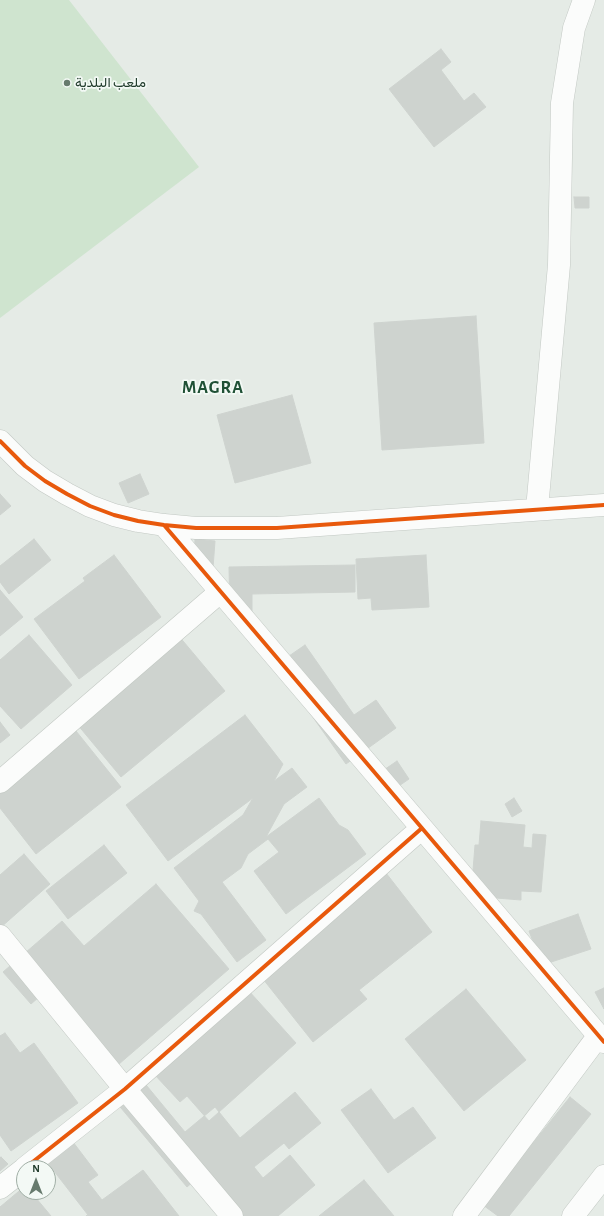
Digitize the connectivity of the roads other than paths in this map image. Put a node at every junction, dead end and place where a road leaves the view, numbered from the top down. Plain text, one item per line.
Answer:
1 (584, 0) edge
2 (0, 441) edge
3 (604, 505) edge
4 (537, 509) junction
5 (164, 525) junction
6 (220, 592) junction
7 (0, 782) edge
8 (422, 828) junction
9 (0, 936) edge
10 (601, 1038) edge
11 (125, 1089) junction
12 (34, 1160) edge
13 (16, 1175) edge
14 (604, 1176) edge
15 (0, 1188) edge
16 (232, 1216) edge
17 (464, 1216) edge
18 (573, 1216) edge

1 - 4 street
2 - 5 street
3 - 4 street
4 - 5 street
5 - 6 street
6 - 7 street
6 - 8 street
8 - 10 street
8 - 11 street
9 - 11 street
10 - 17 street
11 - 12 street
11 - 16 street
13 - 15 street
14 - 18 street

